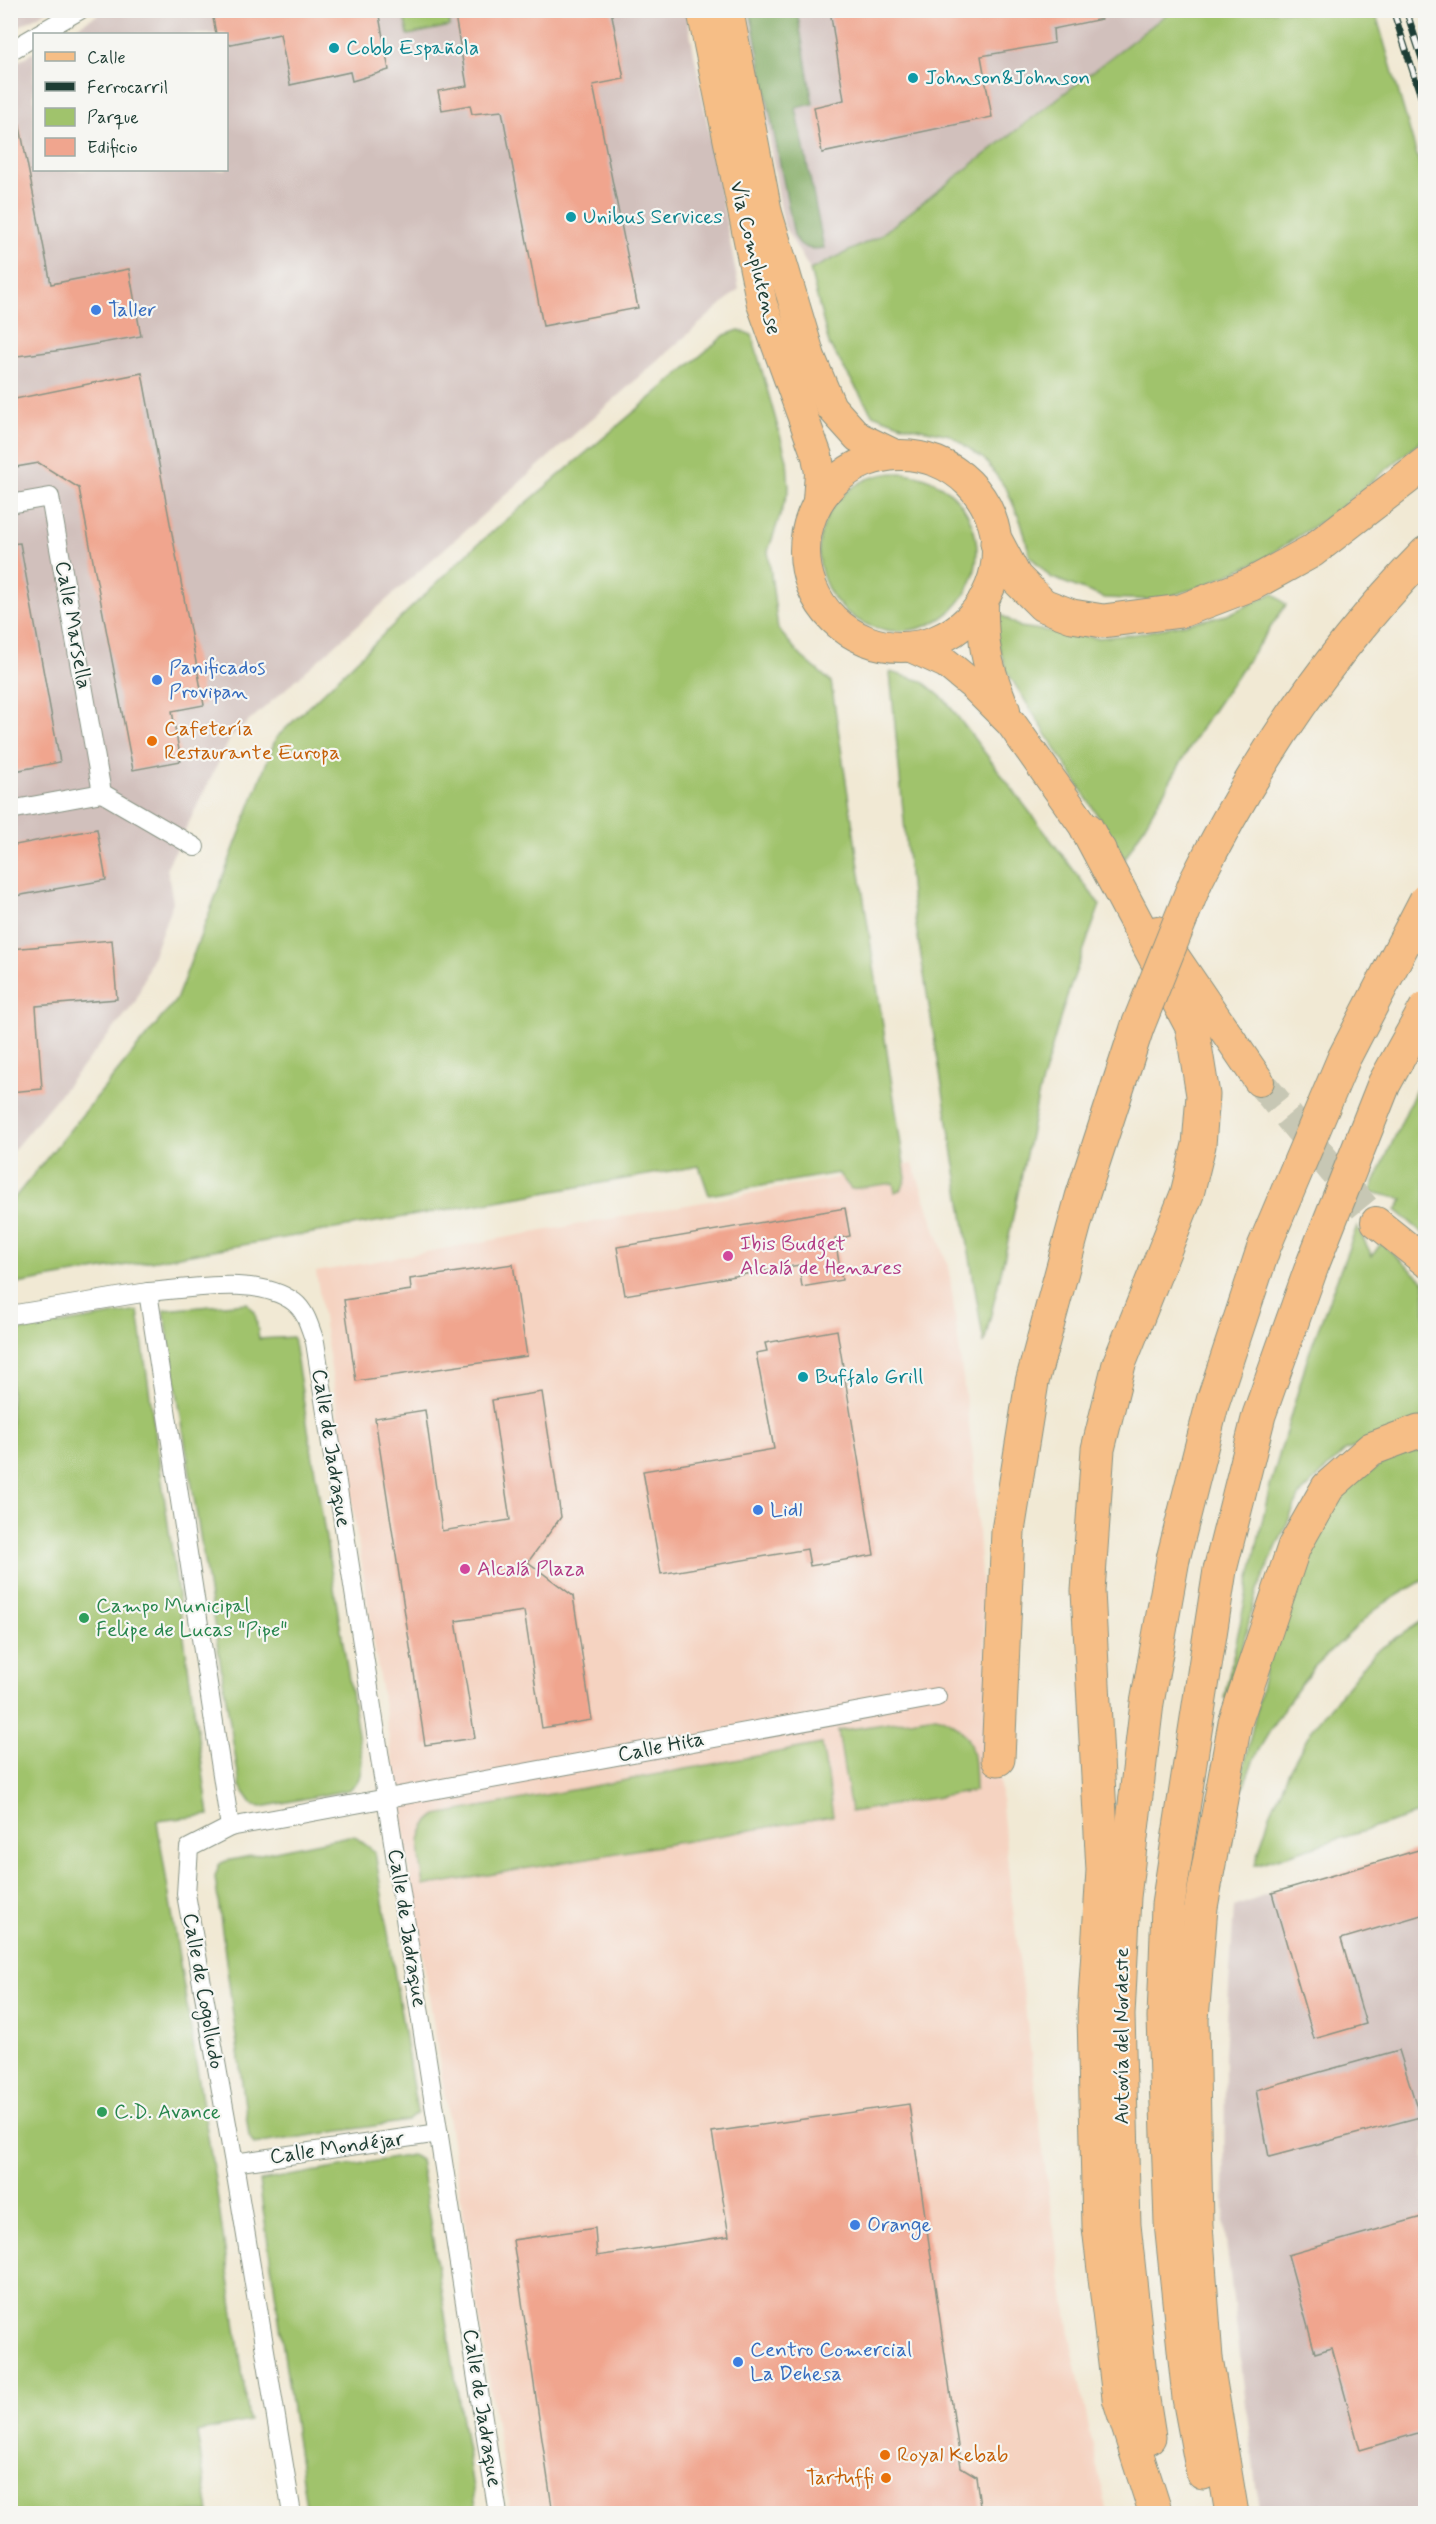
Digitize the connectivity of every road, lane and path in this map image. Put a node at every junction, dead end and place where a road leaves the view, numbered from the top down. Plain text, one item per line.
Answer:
1 (80, 10) edge
2 (702, 10) edge
3 (728, 10) edge
4 (41, 33) edge
5 (33, 38) edge
6 (10, 51) edge
7 (893, 454) junction
8 (1425, 463) edge
9 (818, 500) junction
10 (10, 504) edge
11 (997, 543) junction
12 (1425, 553) edge
13 (983, 600) junction
14 (911, 647) junction
15 (1011, 723) junction
16 (102, 793) junction
17 (10, 810) edge
18 (1087, 829) junction
19 (195, 847) dead end
20 (1425, 900) edge
21 (1425, 1008) edge
22 (1259, 1081) tunnel mouth
23 (1376, 1222) tunnel mouth
24 (1425, 1263) edge
25 (148, 1292) junction
26 (10, 1315) edge
27 (1425, 1432) edge
28 (937, 1697) dead end
29 (998, 1759) dead end
30 (386, 1799) junction
31 (230, 1827) junction
32 (439, 2133) junction
33 (234, 2163) junction
34 (292, 2514) edge
35 (498, 2514) edge
36 (1156, 2514) edge
37 (1161, 2514) edge
38 (1211, 2514) edge
39 (1232, 2514) edge

1 - 4 street
2 - 9 main road, Vía Complutense
3 - 7 main road, Vía Complutense
5 - 6 street
7 - 9 main road
7 - 11 main road
8 - 11 highway
9 - 14 main road
10 - 16 street, Calle Marsella
11 - 13 main road
12 - 29 highway, bridge
13 - 14 main road
13 - 15 main road
14 - 15 main road
15 - 18 main road
16 - 17 street
16 - 19 street
18 - 22 main road
18 - 36 highway
20 - 37 highway, Autovía del Nordeste, bridge
21 - 38 highway, Autovía del Nordeste, bridge
23 - 24 main road
25 - 26 street, Calle de Jadraque
25 - 30 street, Calle de Jadraque
25 - 31 street
27 - 39 highway
28 - 30 street, Calle Hita
30 - 31 street, Calle de Cogolludo
30 - 32 street, Calle de Jadraque
31 - 33 street, Calle de Cogolludo
32 - 33 street, Calle Mondéjar
32 - 35 street, Calle de Jadraque
33 - 34 street, Calle de Cogolludo

